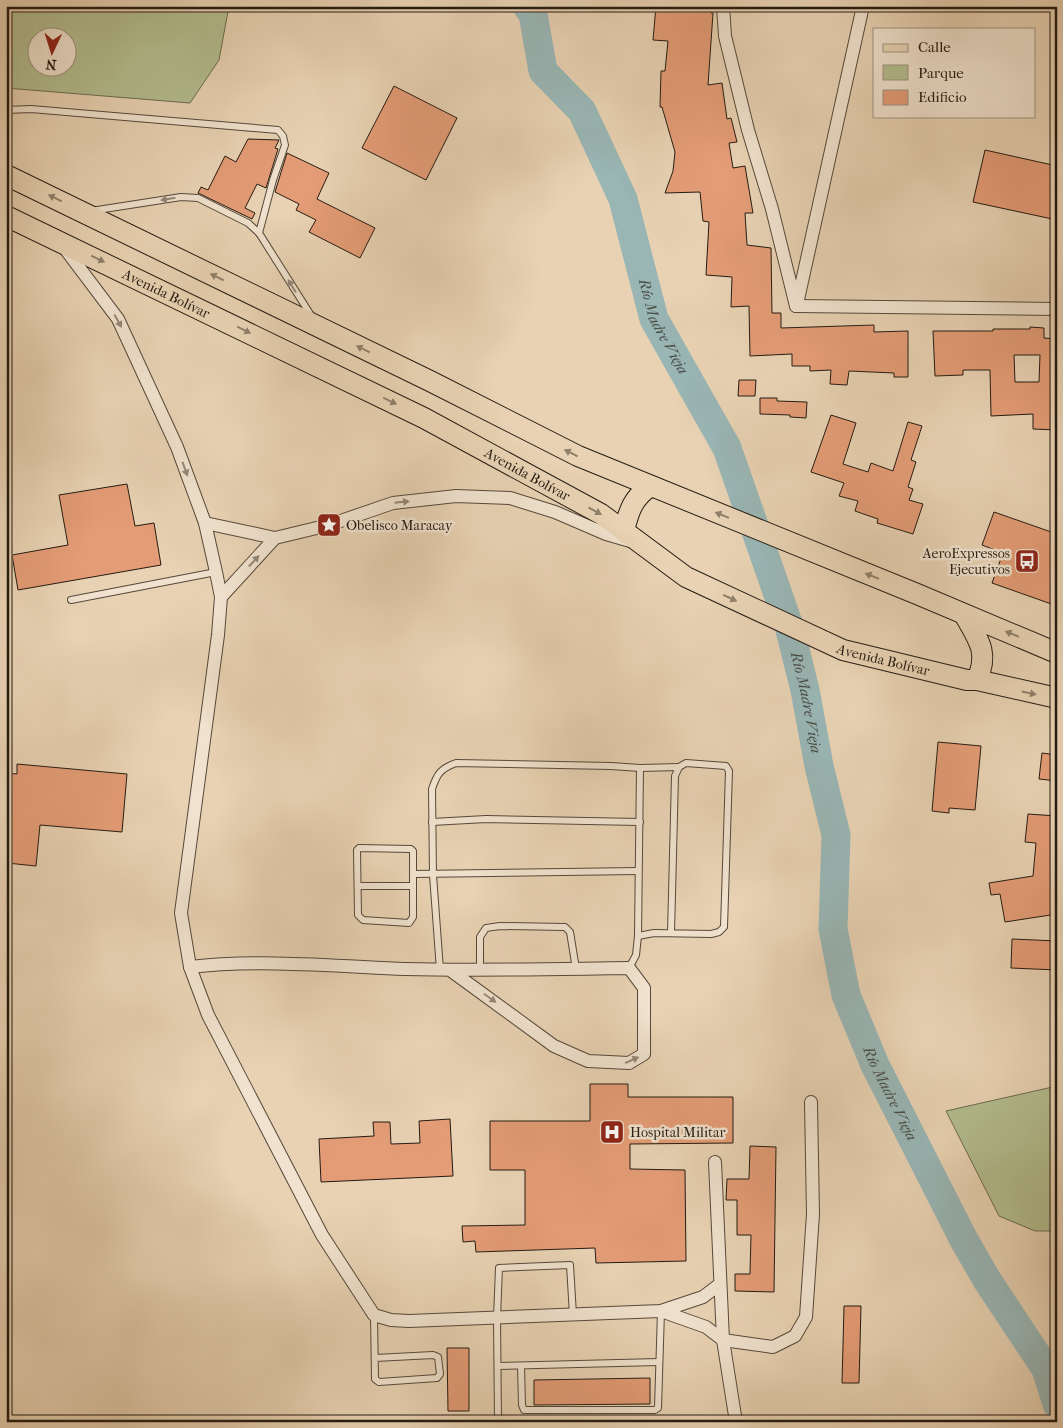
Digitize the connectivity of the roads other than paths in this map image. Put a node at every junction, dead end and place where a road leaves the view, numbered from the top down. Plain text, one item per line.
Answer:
1 (724, 6) edge
2 (863, 6) edge
3 (6, 110) edge
4 (6, 175) edge
5 (83, 212) junction
6 (6, 216) edge
7 (259, 234) junction
8 (58, 240) junction
9 (796, 306) junction
10 (1057, 308) edge
11 (318, 327) junction
12 (651, 486) junction
13 (205, 523) junction
14 (624, 530) junction
15 (275, 538) junction
16 (645, 545) junction
17 (216, 572) junction
18 (221, 596) junction
19 (71, 600) dead end
20 (965, 616) junction
21 (1057, 653) edge
22 (972, 680) junction
23 (1057, 698) edge
24 (640, 768) junction
25 (679, 768) junction
26 (432, 822) junction
27 (640, 822) junction
28 (638, 871) junction
29 (414, 874) junction
30 (434, 875) junction
31 (358, 886) junction
32 (413, 886) junction
33 (671, 933) junction
34 (638, 936) junction
35 (190, 967) junction
36 (629, 968) junction
37 (576, 969) junction
38 (445, 970) junction
39 (480, 970) junction
40 (811, 1102) dead end
41 (715, 1162) dead end
42 (720, 1284) junction
43 (661, 1311) junction
44 (374, 1315) junction
45 (573, 1315) junction
46 (498, 1318) junction
47 (724, 1340) junction
48 (375, 1358) junction
49 (659, 1362) junction
50 (498, 1366) junction
51 (521, 1366) junction
52 (498, 1422) edge
53 (736, 1422) edge

1 - 9 street
2 - 9 street
3 - 7 lane
5 -> 4 main road
7 -> 5 lane
11 -> 5 main road
6 - 8 main road, Avenida Bolívar
11 -> 7 lane
8 -> 13 street
8 -> 14 main road, Avenida Bolívar
9 - 10 street
12 -> 11 main road
12 - 14 main road
20 -> 12 main road
13 - 15 street
13 - 17 street
14 - 16 main road, Avenida Bolívar
15 -> 16 street
18 -> 15 street
16 -> 22 main road, Avenida Bolívar
17 - 18 street
17 - 19 lane
18 - 35 street
21 -> 20 main road
20 - 22 main road
22 -> 23 main road, Avenida Bolívar
24 - 25 lane
24 - 26 lane
24 - 27 lane
25 - 33 lane
25 - 33 lane
26 - 27 lane
26 - 30 lane
27 - 28 lane
28 - 30 lane
28 - 34 lane
29 - 30 lane
29 - 31 lane
29 - 32 lane
30 - 38 lane
31 - 32 lane
31 - 32 lane
33 - 34 lane
34 - 36 lane
35 - 38 street
35 - 44 street
36 - 37 street
38 -> 36 street
37 - 39 street
37 - 39 lane
38 - 39 street
40 - 47 street
41 - 42 street
42 - 43 street
42 - 47 street
43 - 45 street
43 - 47 street
43 - 49 lane
44 - 46 street
44 - 48 lane
45 - 46 street
45 - 46 lane
46 - 50 lane
47 - 53 street
48 - 48 lane
49 - 51 lane
49 - 51 lane
50 - 51 lane
50 - 52 lane

